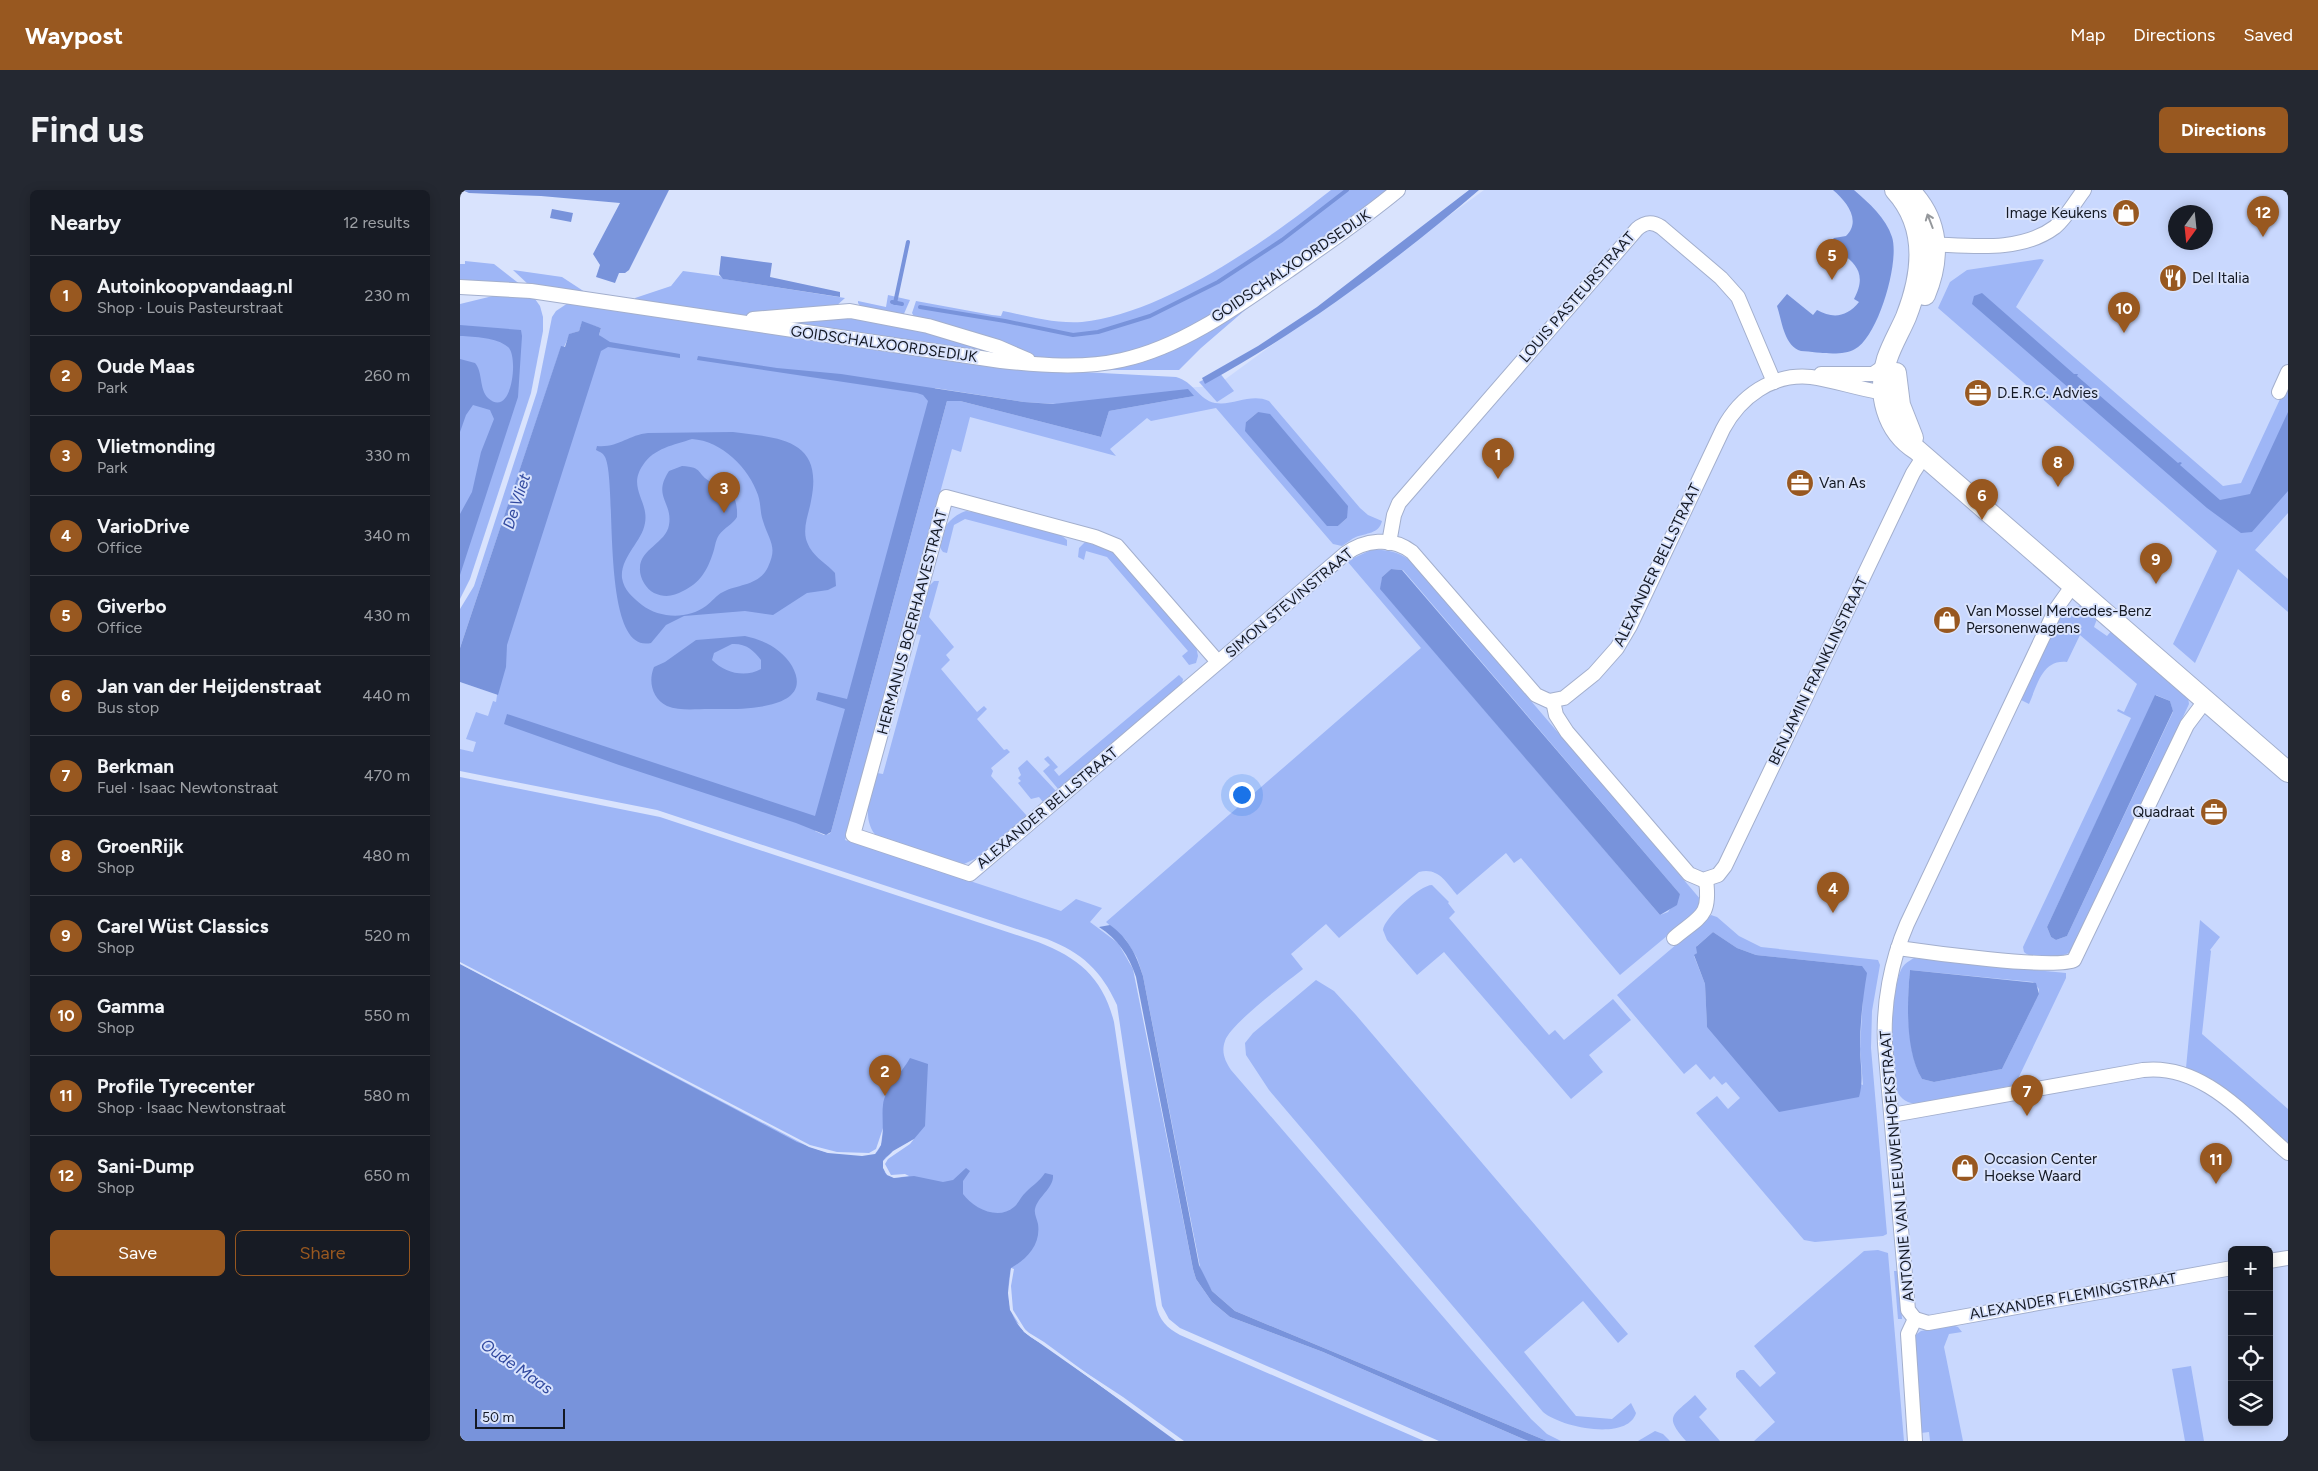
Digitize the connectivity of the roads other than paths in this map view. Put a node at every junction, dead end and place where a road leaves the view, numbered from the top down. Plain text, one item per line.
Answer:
1 (1398, 190) edge
2 (1895, 190) edge
3 (1909, 190) edge
4 (2084, 190) edge
5 (1928, 244) junction
6 (460, 287) edge
7 (733, 322) junction
8 (1036, 364) junction
9 (2288, 372) edge
10 (1810, 377) junction
11 (1888, 378) junction
12 (1774, 382) junction
13 (2279, 392) dead end
14 (1921, 453) junction
15 (1389, 543) junction
16 (2073, 586) junction
17 (1218, 662) junction
18 (1553, 701) junction
19 (2205, 701) junction
20 (2288, 772) edge
21 (853, 835) joint
22 (1706, 880) junction
23 (1674, 938) dead end
24 (1898, 948) junction
25 (1892, 1115) junction
26 (2288, 1153) edge
27 (2288, 1258) edge
28 (2273, 1260) edge
29 (2228, 1269) edge
30 (1914, 1319) junction
31 (1916, 1441) edge

1 - 8 street, GOIDSCHALXOORDSEDIJK
2 - 5 street
5 -> 3 street
4 - 5 street
5 - 11 street
6 - 7 street, GOIDSCHALXOORDSEDIJK
7 - 8 street, GOIDSCHALXOORDSEDIJK
7 - 8 street, GOIDSCHALXOORDSEDIJK
9 - 13 street
10 - 11 street, ALEXANDER BELLSTRAAT
10 - 11 street, ALEXANDER BELLSTRAAT
10 - 12 street, ALEXANDER BELLSTRAAT
11 - 14 street
12 - 15 street, LOUIS PASTEURSTRAAT
12 - 18 street, ALEXANDER BELLSTRAAT
14 - 16 street
14 - 22 street, BENJAMIN FRANKLINSTRAAT
15 - 17 street, SIMON STEVINSTRAAT
15 - 18 street
16 - 19 street
16 - 24 street, ANTONIE VAN LEEUWENHOEKSTRAAT
17 - 21 street, ALEXANDER BELLSTRAAT
17 - 21 street, HERMANUS BOERHAAVESTRAAT
18 - 22 street
19 - 20 street
19 - 24 street
22 - 23 street
24 - 25 street, ANTONIE VAN LEEUWENHOEKSTRAAT
25 - 26 street
25 - 30 street, ANTONIE VAN LEEUWENHOEKSTRAAT
27 - 28 street
29 - 30 street, ALEXANDER FLEMINGSTRAAT
30 - 31 street, ANTONIE VAN LEEUWENHOEKSTRAAT

